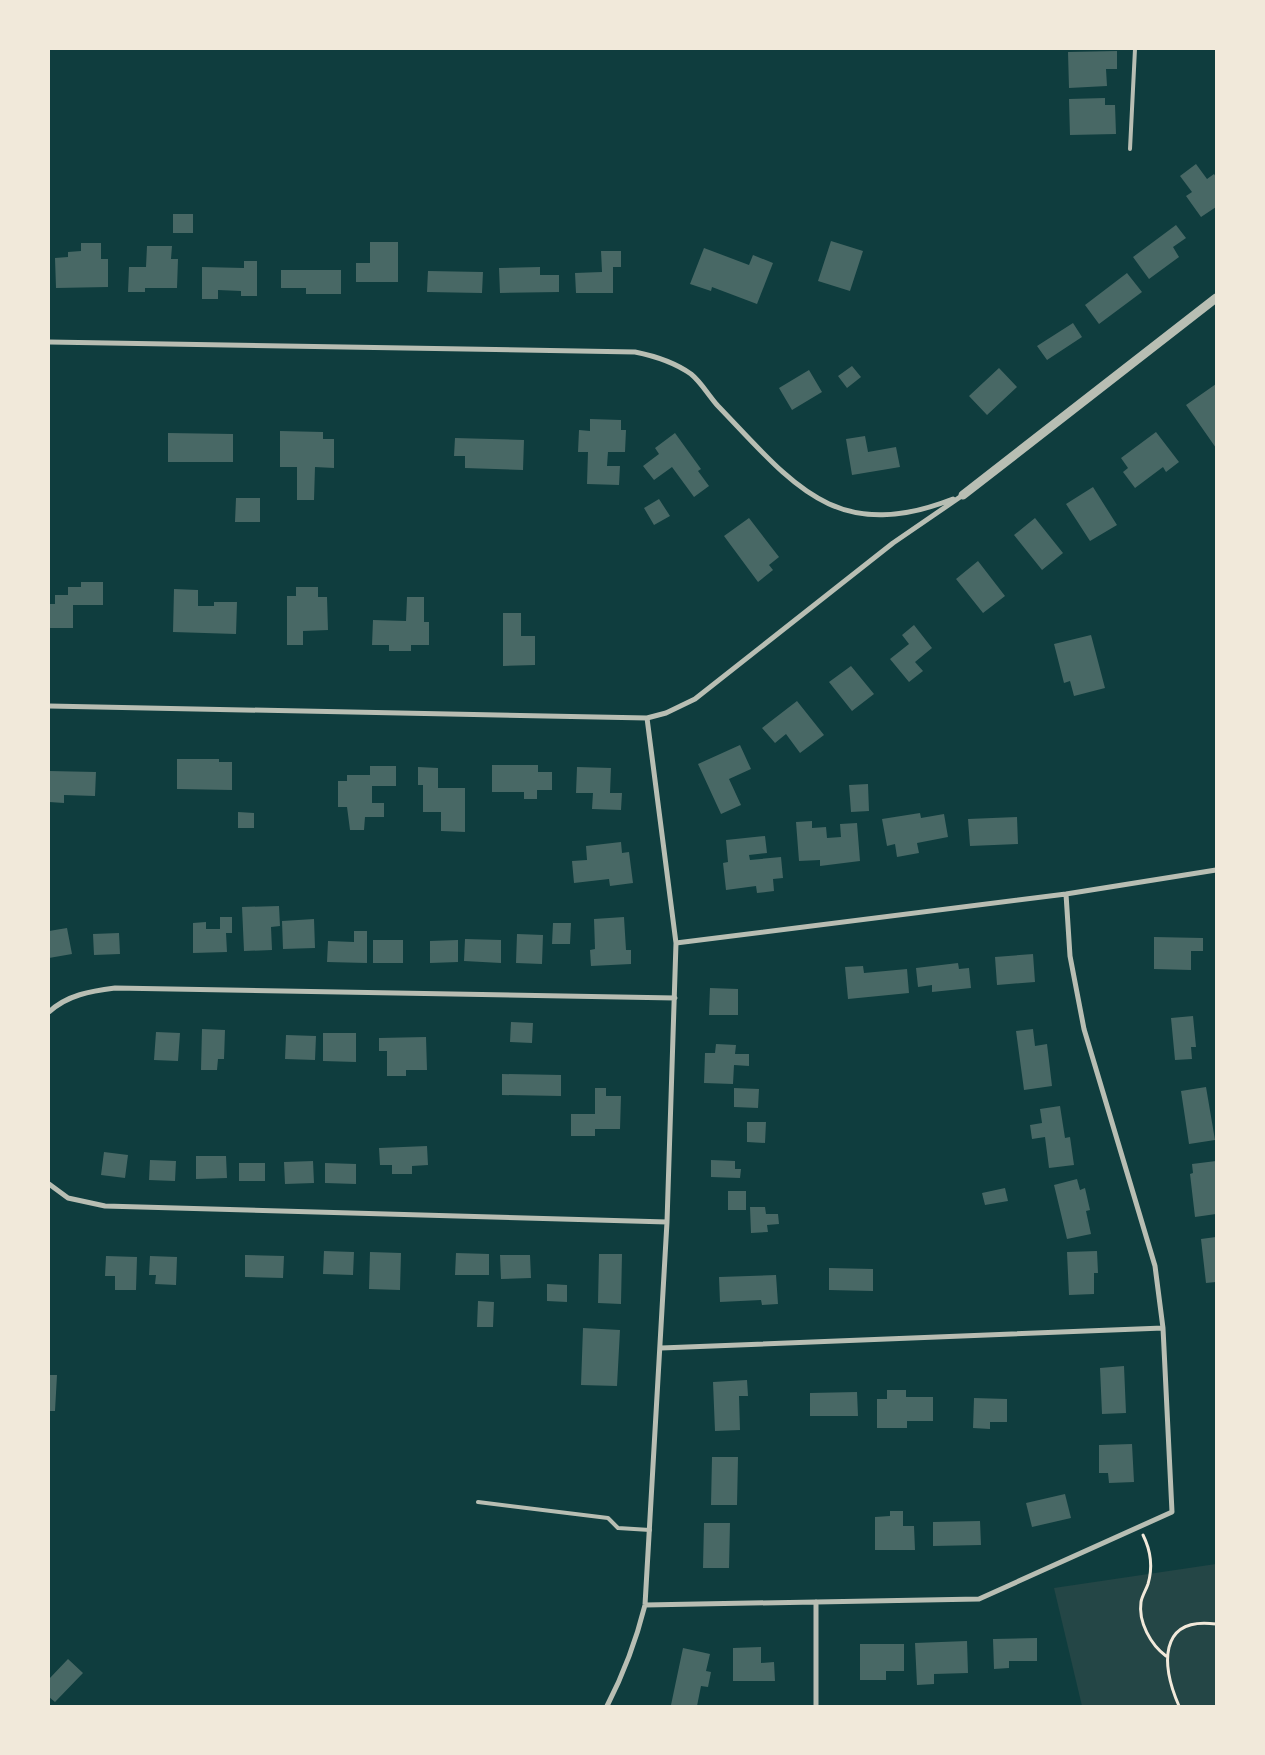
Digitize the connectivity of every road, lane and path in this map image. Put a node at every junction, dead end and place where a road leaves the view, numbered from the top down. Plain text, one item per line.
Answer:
1 (1135, 49) edge
2 (1130, 149) dead end
3 (1216, 298) edge
4 (49, 342) edge
5 (963, 495) junction
6 (49, 706) edge
7 (647, 718) junction
8 (1216, 870) edge
9 (1066, 894) junction
10 (676, 943) junction
11 (676, 998) junction
12 (49, 1012) edge
13 (49, 1184) edge
14 (667, 1222) junction
15 (1163, 1328) junction
16 (661, 1348) junction
17 (478, 1502) dead end
18 (1139, 1527) junction
19 (650, 1530) junction
20 (816, 1602) junction
21 (645, 1605) junction
22 (1216, 1624) edge
23 (1166, 1656) junction
24 (607, 1706) edge
25 (816, 1706) edge
26 (1179, 1706) edge

1 - 2 lane
3 - 5 street
4 - 5 street
5 - 7 street
6 - 7 street
7 - 10 street
8 - 9 street
9 - 10 street
9 - 15 street
10 - 11 street
11 - 12 street
11 - 14 street
13 - 14 street
14 - 16 street
15 - 16 street
15 - 18 street
16 - 19 street
17 - 19 lane
18 - 20 street
18 - 23 path
19 - 21 street
20 - 21 street
20 - 25 street
21 - 24 street
22 - 23 path
23 - 26 path

